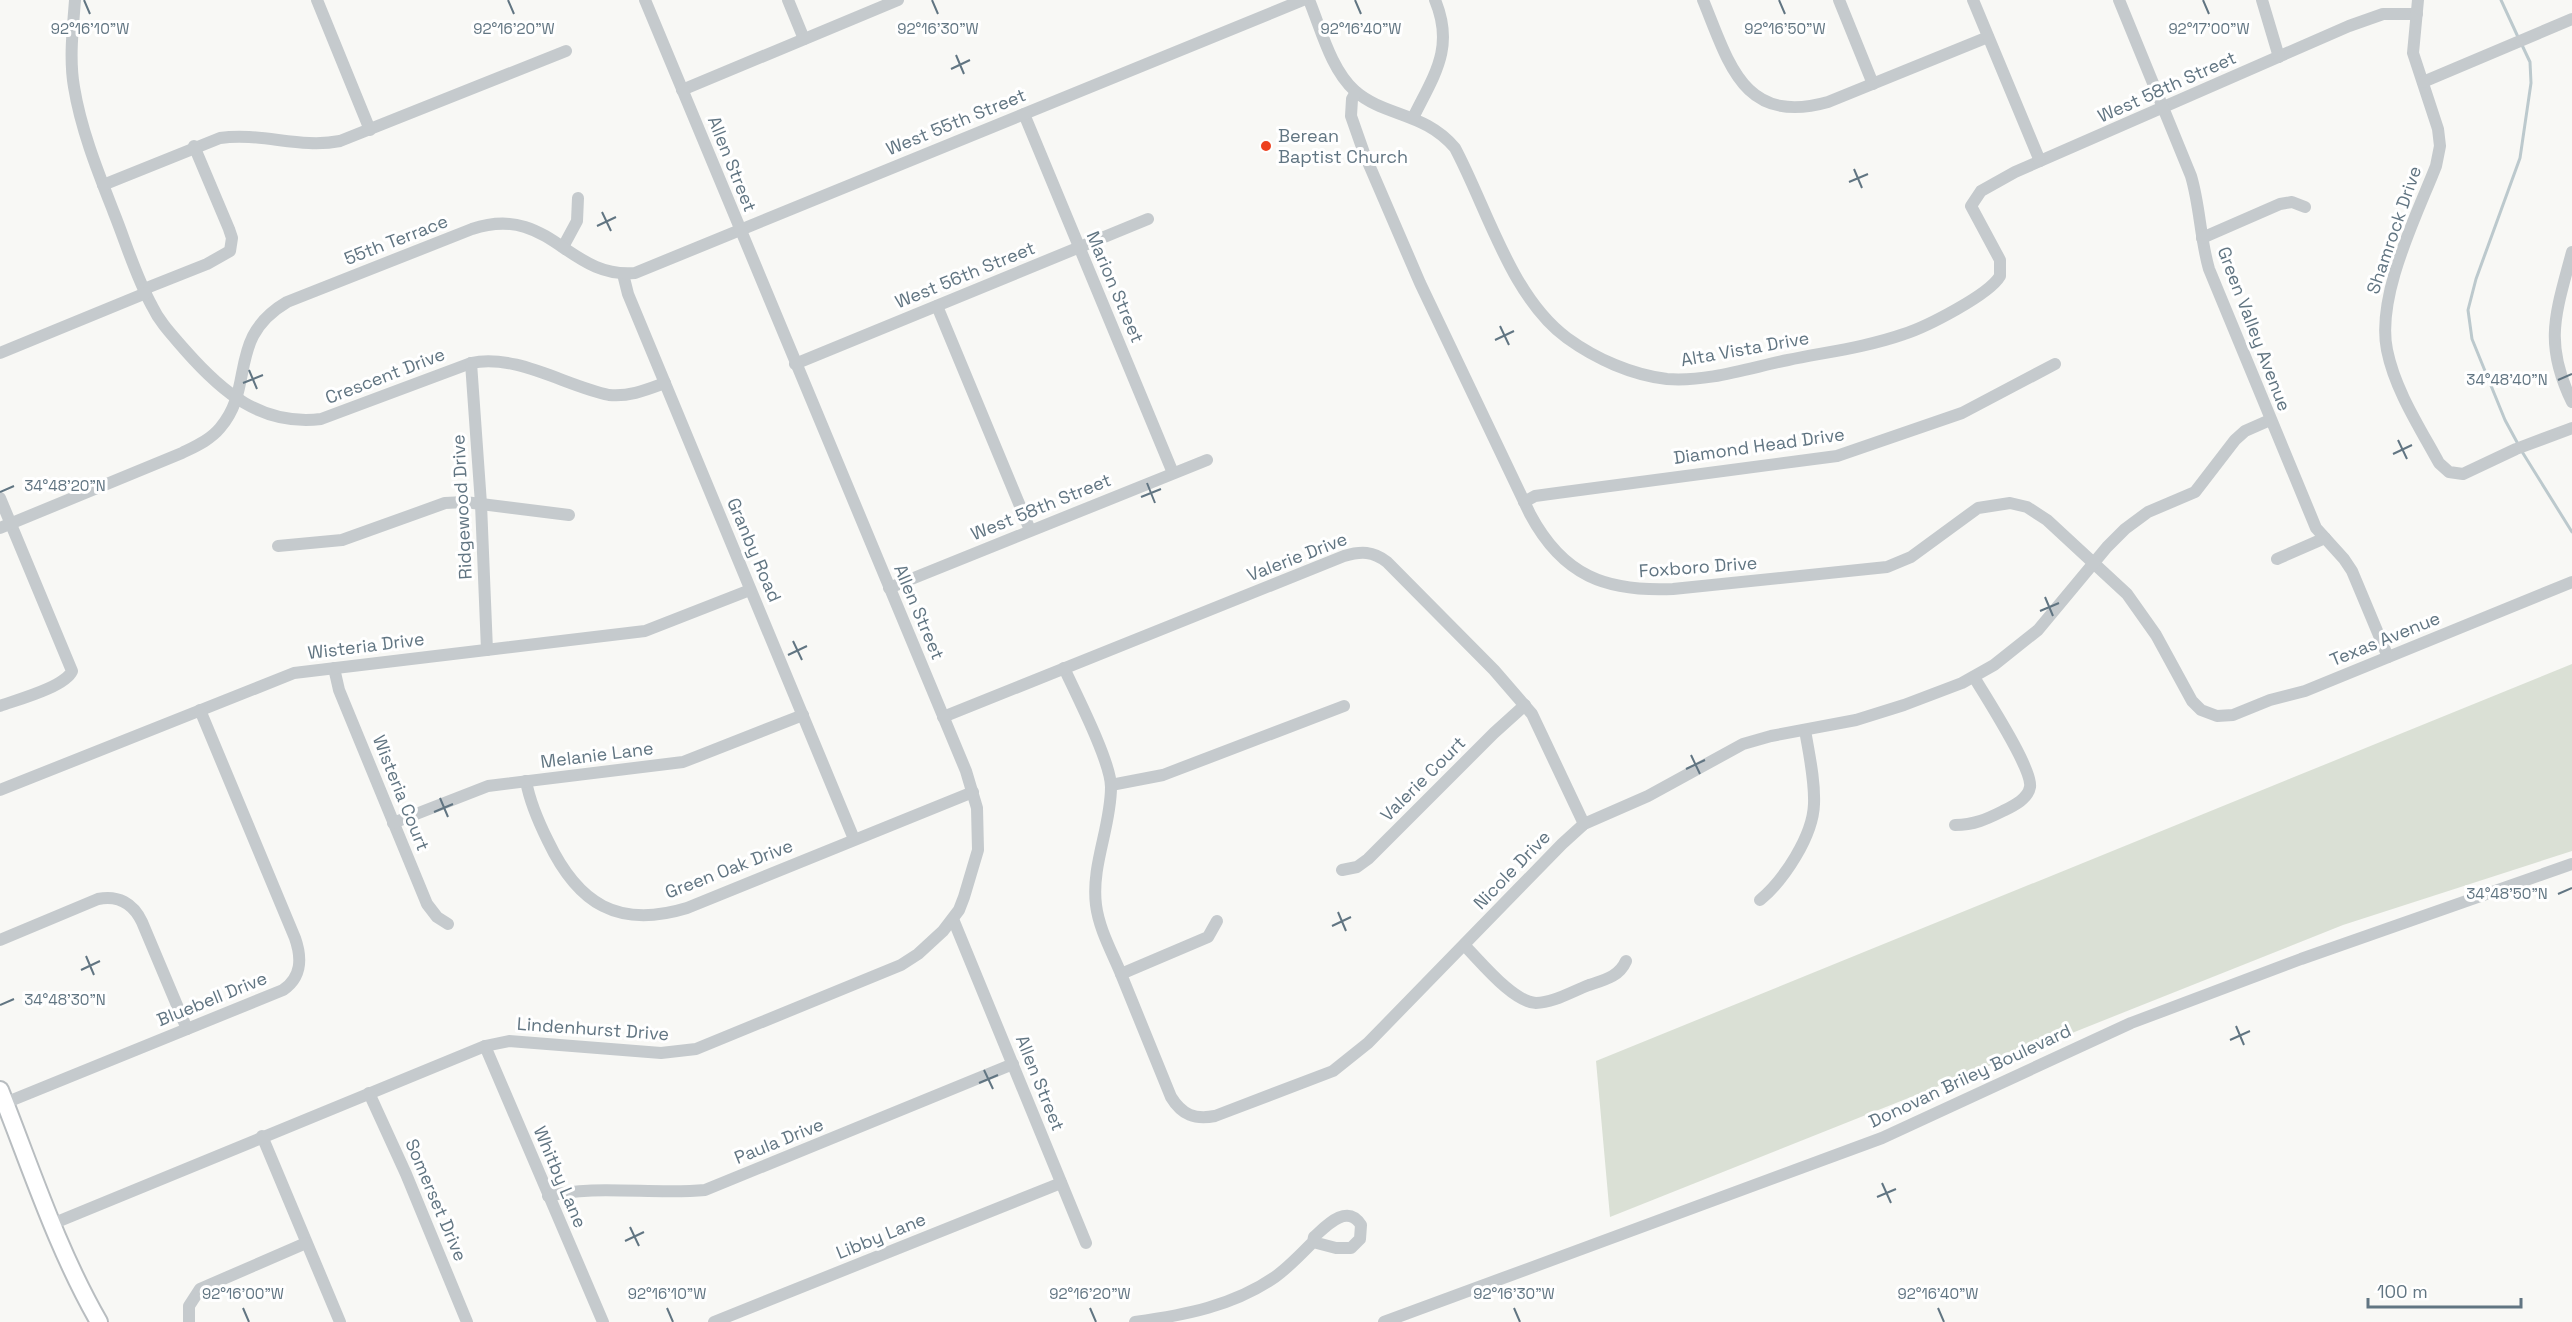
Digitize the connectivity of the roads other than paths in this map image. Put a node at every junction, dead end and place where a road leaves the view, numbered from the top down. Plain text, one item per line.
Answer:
1 (75, 0) edge
2 (317, 0) edge
3 (645, 0) edge
4 (788, 0) edge
5 (898, 0) edge
6 (1303, 0) edge
7 (1309, 0) edge
8 (1436, 0) edge
9 (1703, 0) edge
10 (1839, 0) edge
11 (1973, 0) edge
12 (2119, 0) edge
13 (2262, 0) edge
14 (2418, 0) edge
15 (2417, 14) junction
16 (2572, 19) edge
17 (1988, 37) junction
18 (804, 39) junction
19 (566, 51) dead end
20 (2279, 57) junction
21 (2423, 81) junction
22 (1873, 84) junction
23 (682, 90) junction
24 (1356, 92) junction
25 (2164, 108) junction
26 (1024, 114) junction
27 (1413, 118) junction
28 (370, 130) junction
29 (194, 147) junction
30 (2040, 161) junction
31 (103, 184) junction
32 (578, 198) dead end
33 (2305, 207) dead end
34 (1148, 219) dead end
35 (740, 231) junction
36 (2202, 238) junction
37 (563, 247) junction
38 (1079, 247) junction
39 (2572, 252) edge
40 (2001, 273) joint
41 (623, 274) junction
42 (2568, 278) edge
43 (145, 291) junction
44 (937, 306) junction
45 (0, 353) edge
46 (471, 363) junction
47 (795, 364) junction
48 (2055, 364) dead end
49 (665, 383) junction
50 (236, 399) junction
51 (2572, 402) edge
52 (2270, 420) junction
53 (2572, 428) edge
54 (1207, 460) dead end
55 (1173, 473) junction
56 (0, 498) edge
57 (1524, 502) junction
58 (482, 504) junction
59 (569, 515) dead end
60 (5, 525) edge
61 (1030, 530) junction
62 (2325, 538) junction
63 (278, 546) dead end
64 (2277, 559) dead end
65 (2094, 562) junction
66 (2572, 582) edge
67 (889, 588) junction
68 (750, 590) junction
69 (487, 650) junction
70 (2388, 657) junction
71 (334, 668) junction
72 (1064, 668) junction
73 (1974, 677) junction
74 (1525, 705) junction
75 (0, 706) edge
76 (1344, 706) dead end
77 (200, 710) junction
78 (2208, 714) joint
79 (803, 715) junction
80 (943, 717) junction
81 (1805, 730) junction
82 (526, 781) junction
83 (1111, 785) junction
84 (0, 790) edge
85 (973, 792) junction
86 (393, 823) junction
87 (1584, 825) junction
88 (1955, 825) dead end
89 (854, 839) junction
90 (2572, 864) edge
91 (1342, 870) dead end
92 (1760, 900) dead end
93 (953, 919) junction
94 (1217, 921) dead end
95 (448, 924) dead end
96 (0, 940) edge
97 (1465, 946) junction
98 (1626, 961) dead end
99 (1121, 974) junction
100 (187, 1029) junction
101 (485, 1046) junction
102 (1012, 1065) junction
103 (369, 1093) junction
104 (3, 1096) edge
105 (262, 1136) junction
106 (1061, 1183) junction
107 (548, 1196) junction
108 (52, 1224) junction
109 (1313, 1242) dead end
110 (306, 1243) junction
111 (1086, 1243) dead end
112 (1158, 1320) edge
113 (99, 1322) edge
114 (189, 1322) edge
115 (340, 1322) edge
116 (467, 1322) edge
117 (603, 1322) edge
118 (714, 1322) edge
119 (1135, 1322) edge
120 (1384, 1322) edge

1 - 31 street, Crescent Drive
2 - 28 street
3 - 23 street, Allen Street
4 - 18 street
5 - 18 street
6 - 26 street, West 55th Street
7 - 24 street
8 - 27 street
9 - 22 street
10 - 22 street
11 - 17 street
12 - 25 street, Green Valley Avenue
13 - 20 street
14 - 15 street, Shamrock Drive
15 - 20 street, West 58th Street
15 - 21 street, Shamrock Drive
16 - 21 street
17 - 22 street
17 - 30 street
18 - 23 street
19 - 28 street
20 - 25 street, West 58th Street
21 - 53 street, Shamrock Drive
23 - 35 street, Allen Street
24 - 27 street, Alta Vista Drive
24 - 57 street, Foxboro Drive
25 - 30 street, West 58th Street
25 - 36 street, Green Valley Avenue
26 - 35 street, West 55th Street
26 - 38 street, Marion Street
27 - 40 street, Alta Vista Drive
28 - 29 street
29 - 31 street
29 - 43 street
30 - 40 street, West 58th Street
31 - 43 street, Crescent Drive
32 - 37 street
33 - 36 street
34 - 38 street, West 56th Street
35 - 41 street, West 55th Street
35 - 47 street, Allen Street
36 - 52 street, Green Valley Avenue
37 - 41 street, 55th Terrace
37 - 50 street, 55th Terrace
38 - 44 street, West 56th Street
38 - 55 street, Marion Street
39 - 42 street
41 - 49 street, Granby Road
42 - 51 street
43 - 45 street
43 - 50 street, Crescent Drive
44 - 47 street, West 56th Street
44 - 61 street
46 - 49 street, Crescent Drive
46 - 50 street, Crescent Drive
46 - 58 street, Ridgewood Drive
47 - 67 street, Allen Street
48 - 57 street, Diamond Head Drive
49 - 68 street, Granby Road
50 - 60 street
52 - 62 street, Green Valley Avenue
52 - 65 street, Nicole Drive
54 - 55 street, West 58th Street
55 - 61 street, West 58th Street
56 - 60 street
57 - 65 street, Foxboro Drive
58 - 59 street
58 - 63 street
58 - 69 street, Ridgewood Drive
60 - 75 street
61 - 67 street, West 58th Street
62 - 64 street
62 - 70 street, Green Valley Avenue
65 - 73 street, Nicole Drive
65 - 78 street, Foxboro Drive
66 - 70 street, Texas Avenue
67 - 80 street, Allen Street
68 - 69 street, Wisteria Drive
68 - 79 street, Granby Road
69 - 71 street, Wisteria Drive
70 - 78 street, Texas Avenue
71 - 77 street, Wisteria Drive
71 - 86 street, Wisteria Court
72 - 74 street, Valerie Drive
72 - 80 street, Valerie Drive
72 - 83 street, Nicole Drive
73 - 81 street, Nicole Drive
73 - 88 street
74 - 87 street, Valerie Drive
74 - 91 street, Valerie Court
76 - 83 street
77 - 84 street, Wisteria Drive
77 - 100 street, Bluebell Drive
79 - 82 street, Melanie Lane
79 - 89 street, Granby Road
80 - 85 street, Allen Street
81 - 87 street, Nicole Drive
81 - 92 street
82 - 86 street, Melanie Lane
82 - 89 street, Green Oak Drive
83 - 99 street, Nicole Drive
85 - 89 street, Green Oak Drive
85 - 93 street, Allen Street
86 - 95 street, Wisteria Court
87 - 97 street, Nicole Drive
90 - 120 street, Donovan Briley Boulevard
93 - 101 street, Lindenhurst Drive
93 - 102 street, Allen Street
94 - 99 street
96 - 100 street
97 - 98 street
97 - 99 street, Nicole Drive
100 - 104 street, Bluebell Drive
101 - 103 street, Lindenhurst Drive
101 - 107 street, Whitby Lane
102 - 106 street, Allen Street
102 - 107 street, Paula Drive
103 - 105 street, Lindenhurst Drive
103 - 116 street, Somerset Drive
104 - 108 main road
105 - 108 street, Lindenhurst Drive
105 - 110 street
106 - 111 street, Allen Street
106 - 118 street, Libby Lane
107 - 117 street, Whitby Lane
108 - 113 main road
109 - 112 street
110 - 114 street
110 - 115 street
112 - 119 street

